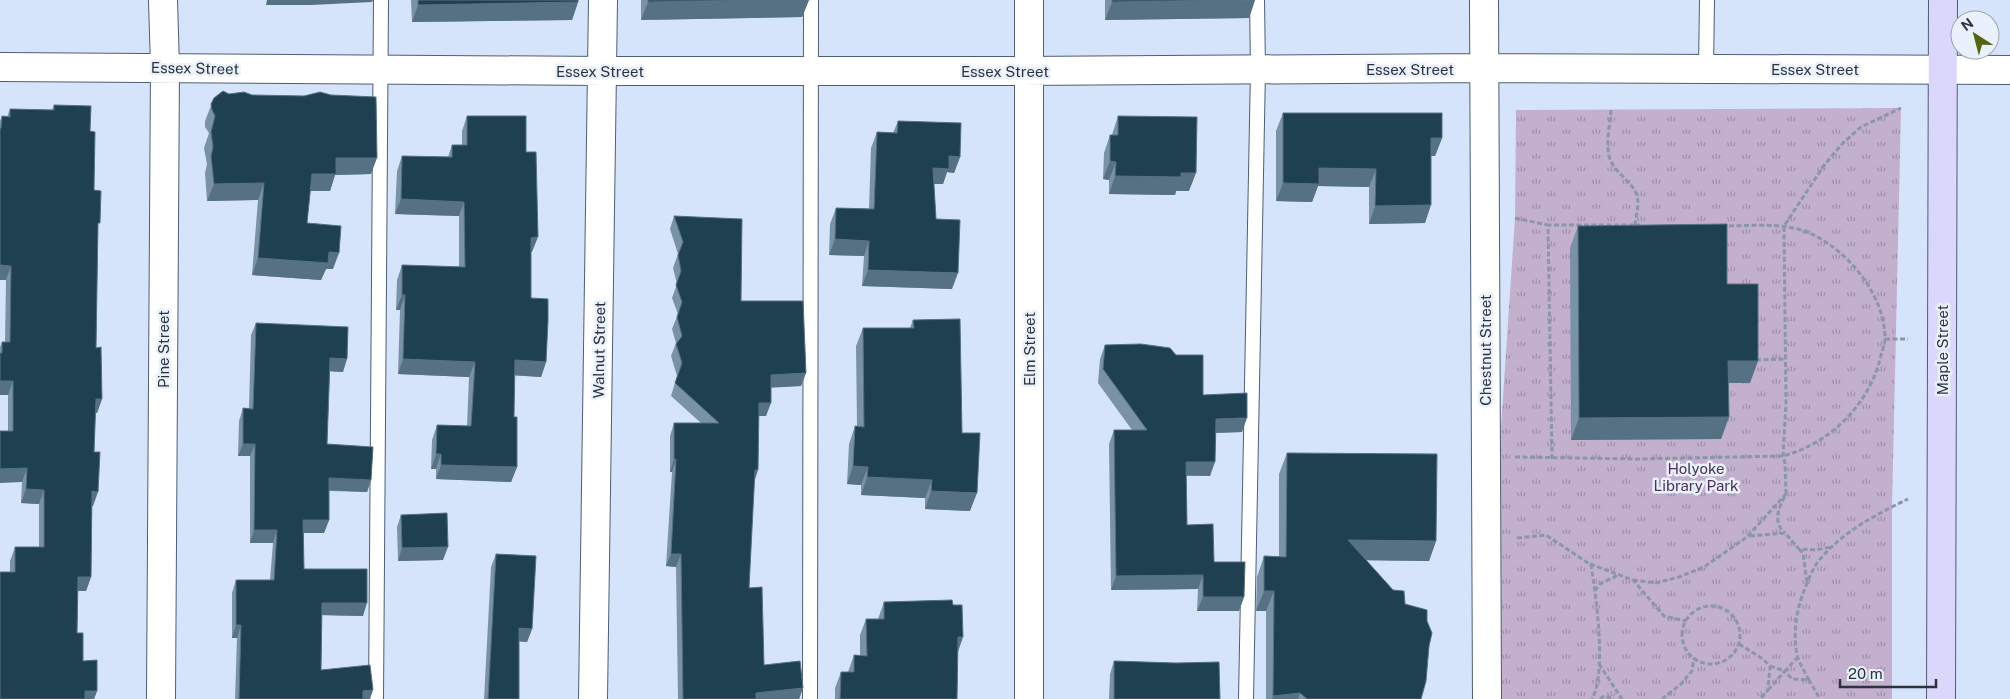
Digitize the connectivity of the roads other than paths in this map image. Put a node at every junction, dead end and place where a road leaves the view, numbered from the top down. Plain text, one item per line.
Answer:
1 (163, 0) edge
2 (381, 0) edge
3 (603, 0) edge
4 (811, 0) edge
5 (1029, 0) edge
6 (1257, 0) edge
7 (1484, 0) edge
8 (1707, 0) edge
9 (1943, 0) edge
10 (0, 67) edge
11 (164, 67) junction
12 (1484, 68) junction
13 (1258, 69) junction
14 (1706, 69) junction
15 (381, 70) junction
16 (1943, 70) junction
17 (2010, 70) edge
18 (603, 71) junction
19 (810, 71) junction
20 (1029, 71) junction
21 (160, 699) edge
22 (376, 699) edge
23 (594, 699) edge
24 (810, 699) edge
25 (1029, 699) edge
26 (1246, 699) edge
27 (1487, 699) edge
28 (1941, 699) edge

1 - 11 street, Pine Street
2 - 15 lane
3 - 18 street, Walnut Street
4 - 19 lane
5 - 20 street, Elm Street
6 - 13 lane
7 - 12 street, Chestnut Street
8 - 14 lane
9 - 16 main road, Maple Street
10 - 11 street, Essex Street
11 - 15 street, Essex Street
11 - 21 street, Pine Street
12 - 13 street, Essex Street
12 - 14 street, Essex Street
12 - 27 street, Chestnut Street
13 - 20 street, Essex Street
13 - 26 lane
14 - 16 street, Essex Street
15 - 18 street, Essex Street
15 - 22 lane
16 - 17 street, Essex Street
16 - 28 main road, Maple Street
18 - 19 street, Essex Street
18 - 23 street, Walnut Street
19 - 20 street, Essex Street
19 - 24 lane
20 - 25 street, Elm Street

